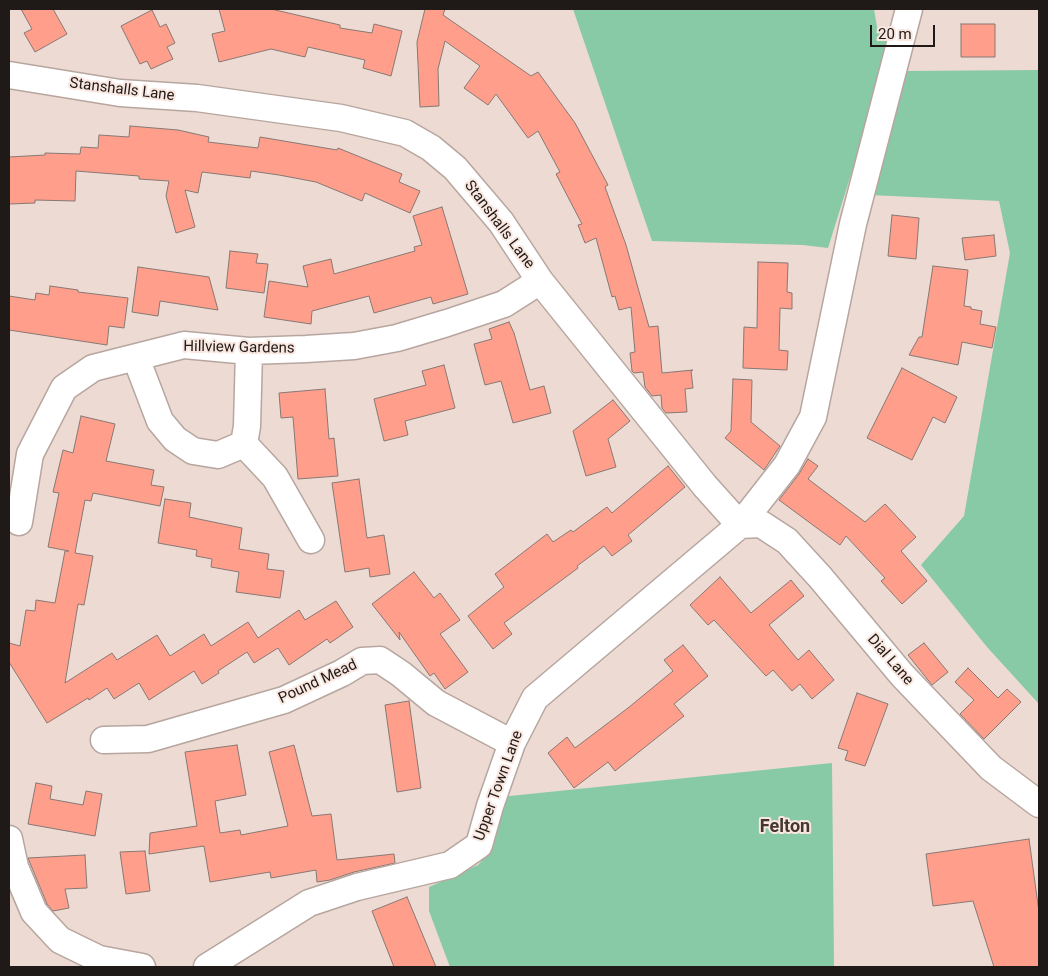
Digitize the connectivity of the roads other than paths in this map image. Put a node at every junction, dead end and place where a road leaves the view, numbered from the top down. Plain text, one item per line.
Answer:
1 (909, 9) edge
2 (9, 75) edge
3 (540, 281) junction
4 (249, 351) junction
5 (136, 358) junction
6 (244, 444) junction
7 (17, 478) edge
8 (19, 522) dead end
9 (740, 525) junction
10 (312, 540) dead end
11 (104, 740) dead end
12 (512, 744) junction
13 (1039, 804) edge
14 (9, 839) edge
15 (99, 963) edge
16 (142, 967) edge
17 (207, 967) edge

1 - 9 street, Upper Town Lane
2 - 3 street, Stanshalls Lane
3 - 4 street, Hillview Gardens
3 - 9 street, Stanshalls Lane
4 - 5 street, Hillview Gardens
4 - 6 street
5 - 6 street
5 - 7 street, Hillview Gardens
6 - 10 street
7 - 8 street, Hillview Gardens
9 - 12 street, Upper Town Lane
9 - 13 street, Dial Lane
11 - 12 street, Pound Mead
12 - 17 street, Upper Town Lane
14 - 15 street
15 - 16 street

